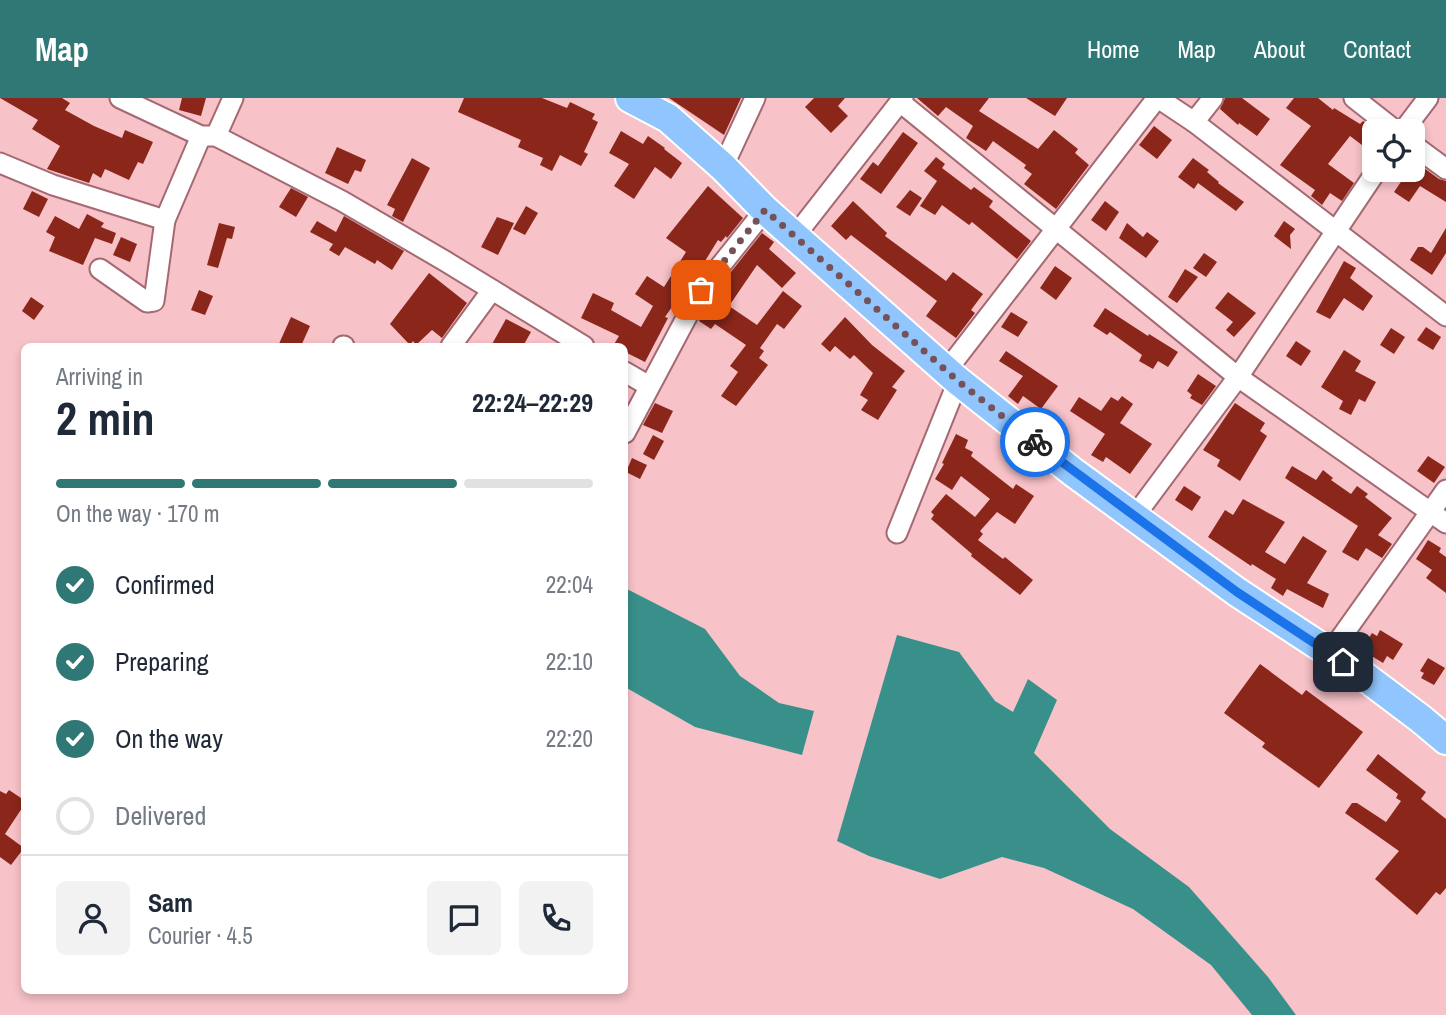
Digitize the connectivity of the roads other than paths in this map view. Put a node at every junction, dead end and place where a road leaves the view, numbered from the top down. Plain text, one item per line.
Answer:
1 (120, 98) edge
2 (233, 98) edge
3 (630, 98) edge
4 (755, 98) edge
5 (1158, 98) edge
6 (1213, 98) edge
7 (1354, 98) edge
8 (1428, 98) edge
9 (902, 100) edge
10 (1381, 119) edge
11 (1411, 119) edge
12 (1194, 122) junction
13 (208, 136) junction
14 (1425, 154) edge
15 (0, 163) edge
16 (723, 167) junction
17 (1446, 169) edge
18 (1369, 182) edge
19 (765, 210) junction
20 (165, 220) junction
21 (1057, 227) junction
22 (1336, 232) junction
23 (795, 236) junction
24 (100, 269) dead end
25 (492, 290) junction
26 (1446, 316) edge
27 (453, 343) edge
28 (579, 343) edge
29 (628, 374) edge
30 (953, 376) junction
31 (1238, 377) junction
32 (649, 386) junction
33 (628, 427) edge
34 (1446, 490) edge
35 (1134, 517) junction
36 (1438, 517) edge
37 (897, 533) dead end
38 (1329, 653) junction
39 (1446, 740) edge

1 - 13 street
2 - 13 street
3 - 16 highway
4 - 16 street
5 - 12 street
5 - 21 street
6 - 12 street
7 - 10 street
8 - 11 street
9 - 21 street
9 - 23 street
12 - 22 street
13 - 20 street
13 - 25 street
14 - 17 street
15 - 20 street
16 - 19 highway
18 - 22 street
19 - 23 highway
19 - 32 street
20 - 24 street
21 - 30 street
21 - 31 street
22 - 26 street
22 - 31 street
23 - 30 highway
25 - 27 street
25 - 28 street
29 - 32 street
30 - 35 highway
30 - 37 street
31 - 35 street
31 - 36 street
32 - 33 street
34 - 36 street
35 - 38 highway
36 - 38 street
38 - 39 highway

